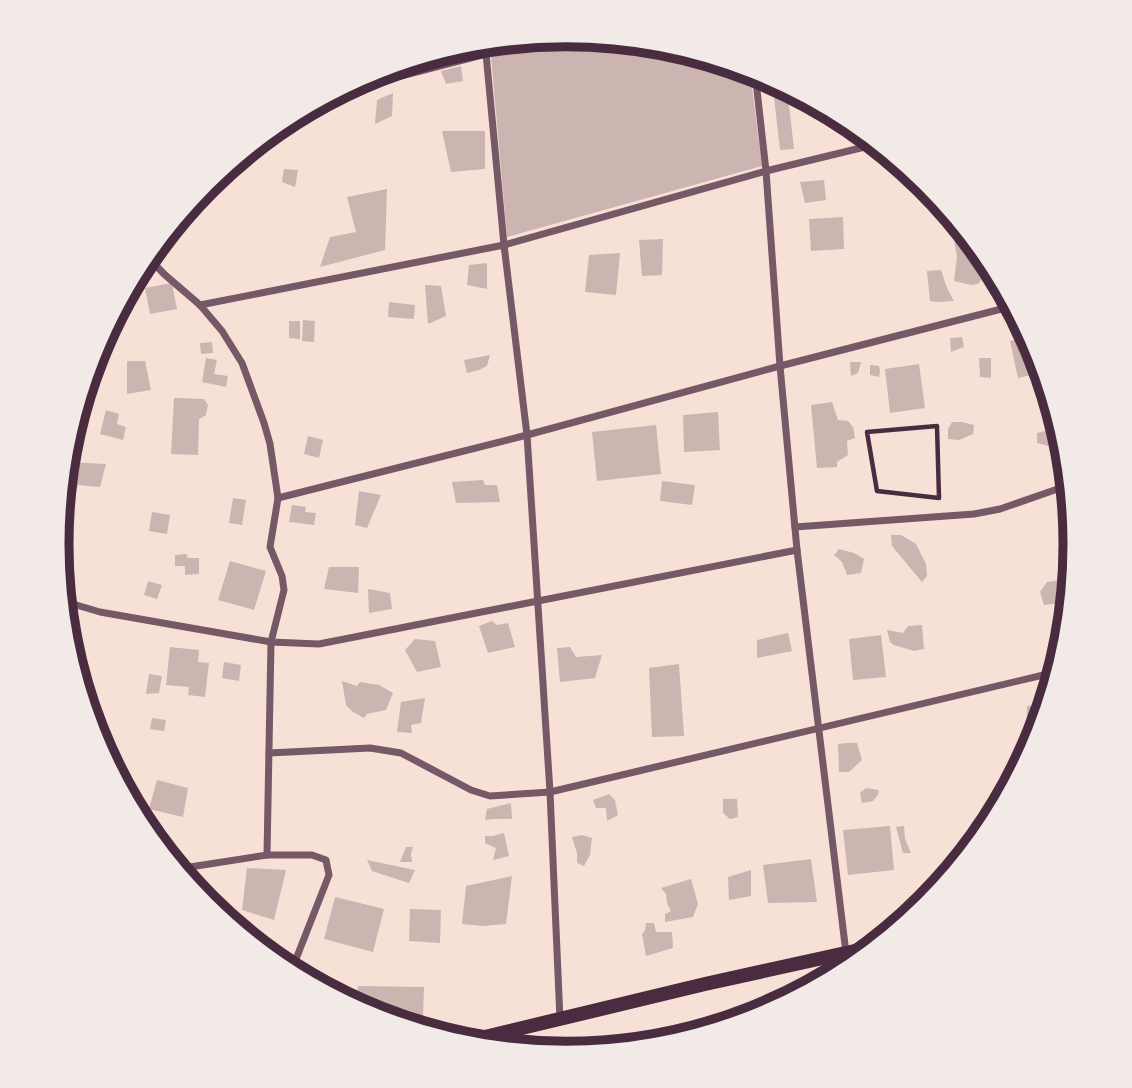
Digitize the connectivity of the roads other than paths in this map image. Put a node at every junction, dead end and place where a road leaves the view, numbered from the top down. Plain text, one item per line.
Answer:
1 (486, 54) joint
2 (400, 76) edge
3 (756, 85) edge
4 (864, 147) edge
5 (766, 171) junction
6 (504, 245) junction
7 (155, 265) edge
8 (200, 305) junction
9 (1003, 309) edge
10 (780, 366) junction
11 (527, 435) junction
12 (1060, 488) edge
13 (278, 498) junction
14 (795, 527) junction
15 (797, 550) junction
16 (539, 600) junction
17 (73, 604) edge
18 (271, 642) junction
19 (1046, 675) edge
20 (819, 729) junction
21 (269, 753) junction
22 (550, 792) junction
23 (267, 855) junction
24 (189, 867) edge
25 (846, 953) joint
26 (296, 961) edge
27 (560, 1019) junction
28 (492, 1035) edge

1 - 2 street
1 - 6 street
3 - 5 street
4 - 5 street
5 - 6 street
5 - 10 street
6 - 8 street
6 - 11 street
7 - 8 street
8 - 13 street
9 - 10 street
10 - 11 street
10 - 14 street
11 - 13 street
11 - 16 street
12 - 14 street
13 - 18 street
14 - 15 street
15 - 16 street
15 - 20 street
16 - 18 street
16 - 22 street
17 - 18 street
18 - 21 street
19 - 20 street
20 - 22 street
20 - 25 street
21 - 22 street
21 - 23 street
22 - 27 street
23 - 24 street
23 - 26 street
25 - 27 main road
27 - 28 main road

